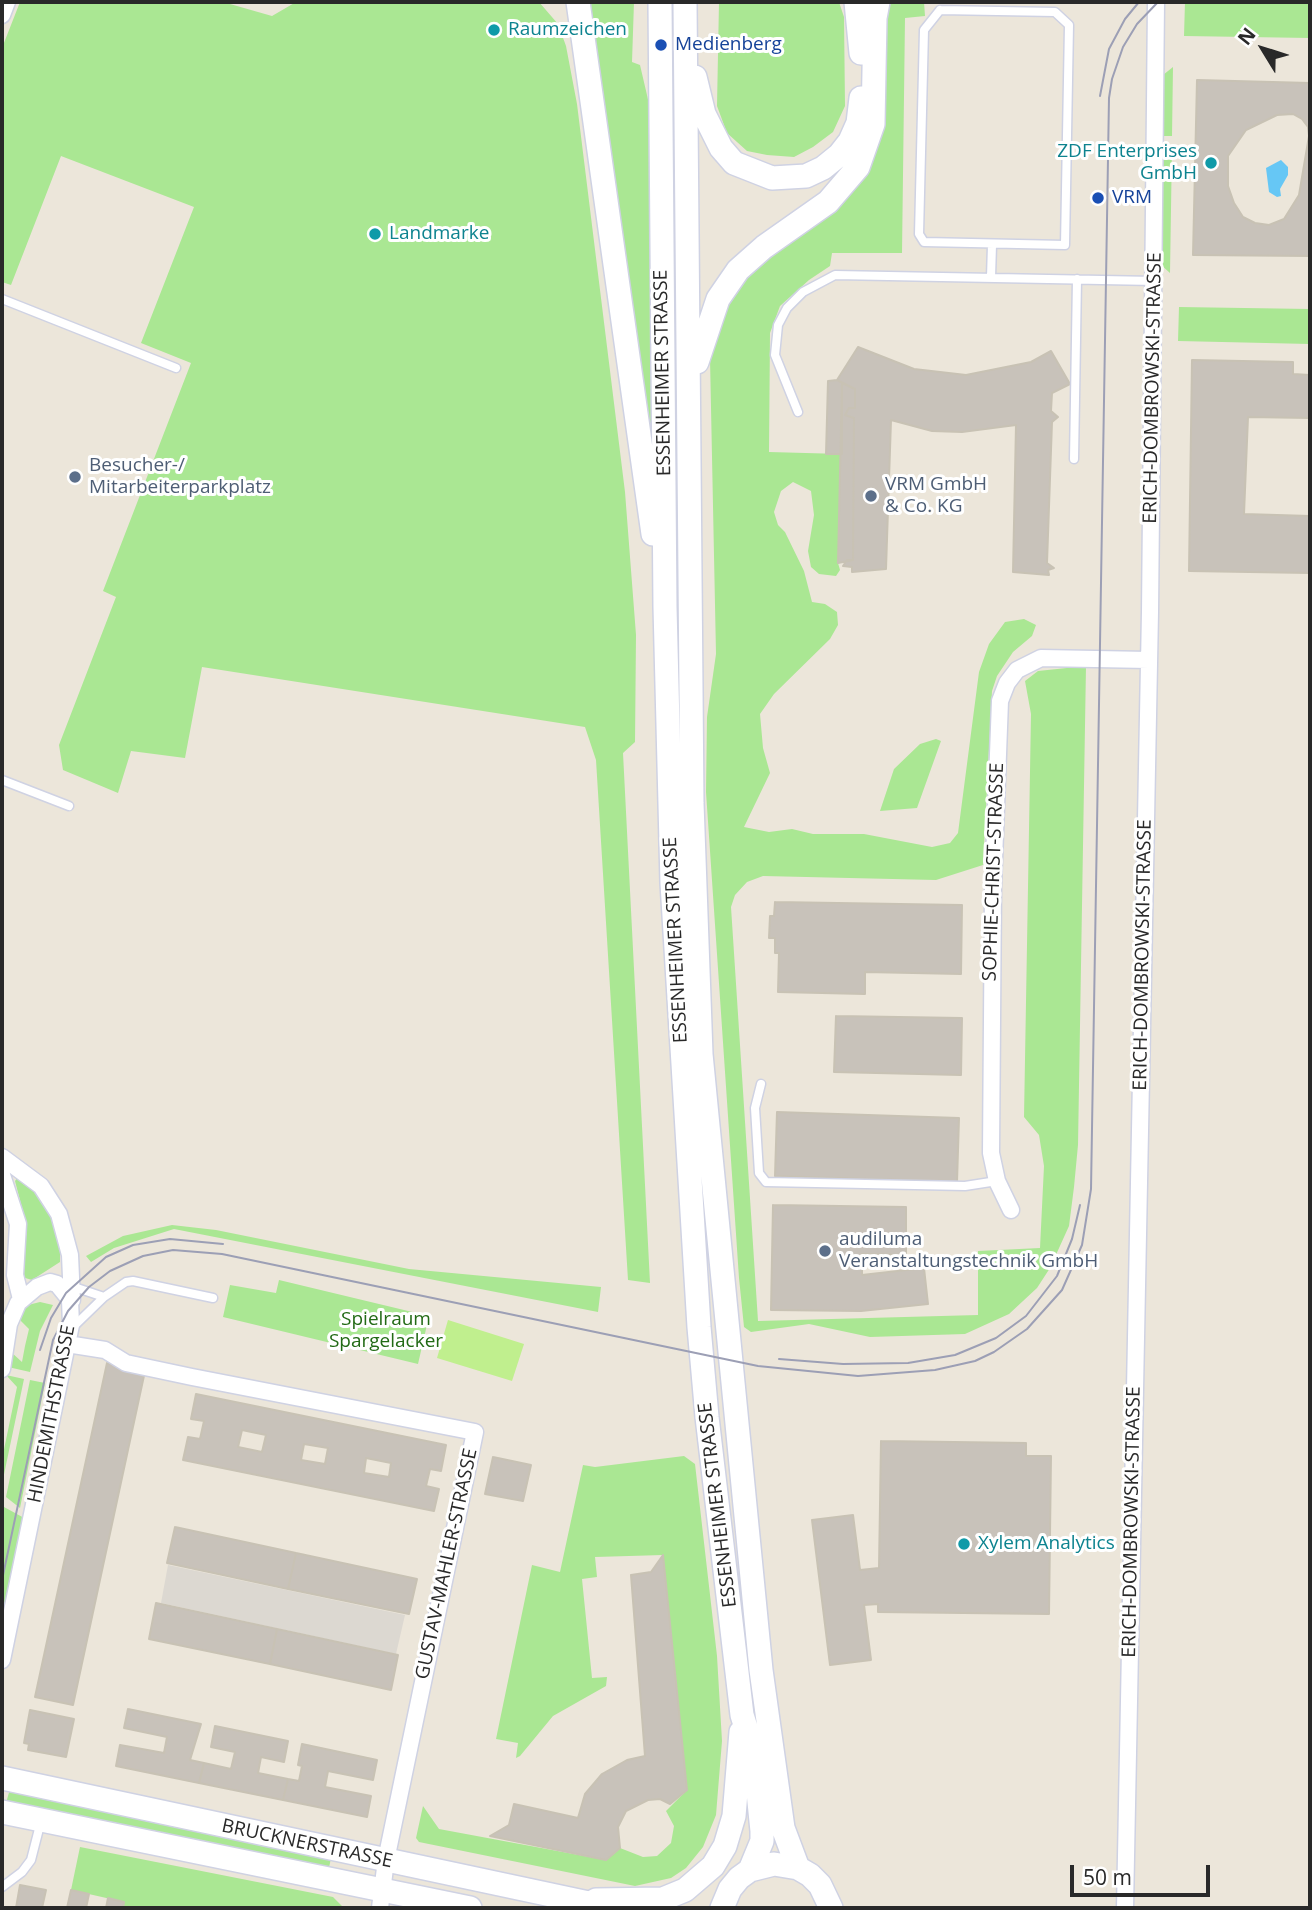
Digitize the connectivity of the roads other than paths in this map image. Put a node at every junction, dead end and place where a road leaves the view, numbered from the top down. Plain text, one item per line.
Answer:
1 (7, 2) edge
2 (560, 2) edge
3 (578, 2) edge
4 (660, 2) edge
5 (685, 2) edge
6 (856, 2) edge
7 (878, 2) edge
8 (1156, 2) edge
9 (2, 15) edge
10 (582, 37) junction
11 (685, 37) junction
12 (992, 244) junction
13 (991, 277) junction
14 (1077, 279) junction
15 (1155, 282) junction
16 (2, 299) edge
17 (176, 368) dead end
18 (691, 382) junction
19 (798, 412) dead end
20 (1074, 460) dead end
21 (666, 607) junction
22 (1149, 660) junction
23 (2, 780) edge
24 (69, 806) dead end
25 (761, 1084) dead end
26 (2, 1157) edge
27 (2, 1175) edge
28 (997, 1181) junction
29 (1011, 1210) dead end
30 (50, 1282) junction
31 (71, 1287) junction
32 (104, 1297) junction
33 (213, 1298) dead end
34 (21, 1299) junction
35 (72, 1306) junction
36 (69, 1337) junction
37 (2, 1369) edge
38 (2, 1660) edge
39 (743, 1715) junction
40 (2, 1779) edge
41 (2, 1812) edge
42 (41, 1818) junction
43 (386, 1860) junction
44 (798, 1868) junction
45 (750, 1870) junction
46 (2, 1887) edge
47 (568, 1897) junction
48 (380, 1898) edge
49 (720, 1906) edge
50 (470, 1908) edge
51 (612, 1908) edge
52 (831, 1908) edge
53 (1125, 1908) edge

1 - 9 street
2 - 10 main road
3 - 10 main road
4 - 21 main road, ESSENHEIMER STRASSE
5 - 11 main road, ESSENHEIMER STRASSE
6 - 11 main road
7 - 18 main road
8 - 15 street, ERICH-DOMBROWSKI-STRASSE
10 - 21 main road
11 - 18 main road, ESSENHEIMER STRASSE
12 - 12 lane
12 - 13 lane
13 - 14 lane
13 - 19 lane
14 - 15 lane
14 - 20 lane
15 - 22 street, ERICH-DOMBROWSKI-STRASSE
16 - 17 lane
18 - 44 main road, ESSENHEIMER STRASSE
21 - 39 main road, ESSENHEIMER STRASSE
22 - 28 street, SOPHIE-CHRIST-STRASSE
22 - 53 street, ERICH-DOMBROWSKI-STRASSE
23 - 24 lane
25 - 28 lane
26 - 31 street
27 - 34 street
28 - 29 street, SOPHIE-CHRIST-STRASSE
30 - 31 lane
30 - 34 street
30 - 35 street, HINDEMITHSTRASSE
31 - 32 lane
31 - 35 street
32 - 33 lane
32 - 36 lane
34 - 37 street
35 - 36 street, HINDEMITHSTRASSE
36 - 38 street, HINDEMITHSTRASSE
36 - 43 street, GUSTAV-MAHLER-STRASSE
39 - 45 main road, ESSENHEIMER STRASSE
39 - 47 main road
40 - 43 main road, BRUCKNERSTRASSE
41 - 42 main road, BRUCKNERSTRASSE
42 - 46 lane
42 - 48 main road, BRUCKNERSTRASSE
43 - 47 main road, BRUCKNERSTRASSE
43 - 48 street
44 - 45 main road
44 - 52 main road
45 - 49 main road
47 - 51 main road, BRUCKNERSTRASSE
48 - 50 main road, BRUCKNERSTRASSE

